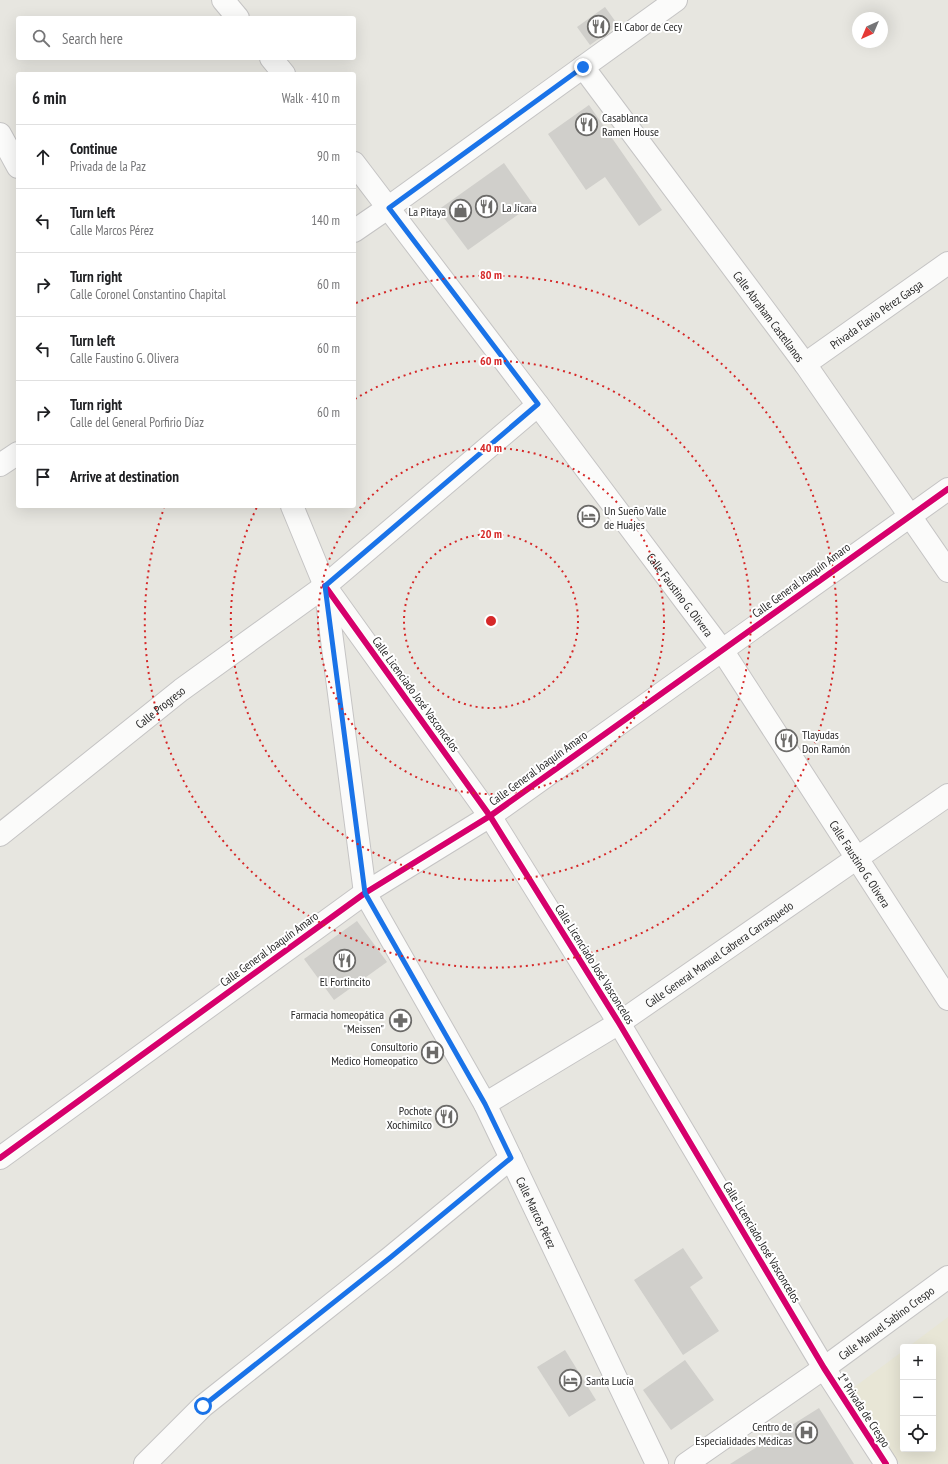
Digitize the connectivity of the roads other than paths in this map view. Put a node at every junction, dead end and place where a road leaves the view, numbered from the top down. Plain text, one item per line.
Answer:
1 (223, 0) edge
2 (676, 0) edge
3 (236, 16) edge
4 (273, 60) edge
5 (583, 67) junction
6 (282, 72) edge
7 (0, 134) edge
8 (16, 163) edge
9 (356, 166) edge
10 (389, 208) junction
11 (356, 230) edge
12 (948, 263) edge
13 (805, 364) junction
14 (538, 404) junction
15 (16, 454) edge
16 (0, 465) edge
17 (948, 489) edge
18 (293, 508) edge
19 (909, 515) junction
20 (948, 570) edge
21 (325, 586) junction
22 (722, 650) junction
23 (948, 795) edge
24 (490, 816) junction
25 (0, 835) edge
26 (856, 858) junction
27 (365, 893) junction
28 (948, 999) edge
29 (619, 1023) junction
30 (485, 1104) junction
31 (0, 1158) edge
32 (511, 1158) junction
33 (948, 1277) edge
34 (824, 1368) junction
35 (145, 1464) edge
36 (657, 1464) edge
37 (686, 1464) edge
38 (886, 1464) edge

1 - 3 street
2 - 5 street
4 - 6 street
5 - 10 street
5 - 13 street, Calle Abraham Castellanos
7 - 8 street
9 - 10 street
10 - 11 street
10 - 14 street, Calle Faustino G. Olivera
12 - 13 street, Privada Flavio Pérez Gasga
13 - 19 street, Calle Abraham Castellanos
14 - 21 street, Calle Progreso
14 - 22 street, Calle Faustino G. Olivera
15 - 16 street
17 - 19 street, Calle General Joaquín Amaro
18 - 21 street, Calle Marcos Pérez
19 - 20 street, Calle Abraham Castellanos
19 - 22 street, Calle General Joaquín Amaro
21 - 24 street, Calle Licenciado José Vasconcelos
21 - 25 street, Calle Progreso
21 - 27 street, Calle Marcos Pérez
22 - 24 street, Calle General Joaquín Amaro
22 - 26 street, Calle Faustino G. Olivera
23 - 26 street, Calle General Manuel Cabrera Carrasquedo
24 - 27 street, Calle General Joaquín Amaro
24 - 29 street, Calle Licenciado José Vasconcelos
26 - 28 street, Calle Faustino G. Olivera
26 - 29 street, Calle General Manuel Cabrera Carrasquedo
27 - 30 street, Calle Marcos Pérez
27 - 31 street, Calle General Joaquín Amaro
29 - 30 street, Calle General Manuel Cabrera Carrasquedo
29 - 34 street, Calle Licenciado José Vasconcelos
30 - 32 street, Calle Marcos Pérez
32 - 35 street
32 - 36 street, Calle Marcos Pérez
33 - 34 street, Calle Manuel Sabino Crespo
34 - 37 street, Calle Manuel Sabino Crespo
34 - 38 street, 1ª Privada de Crespo

